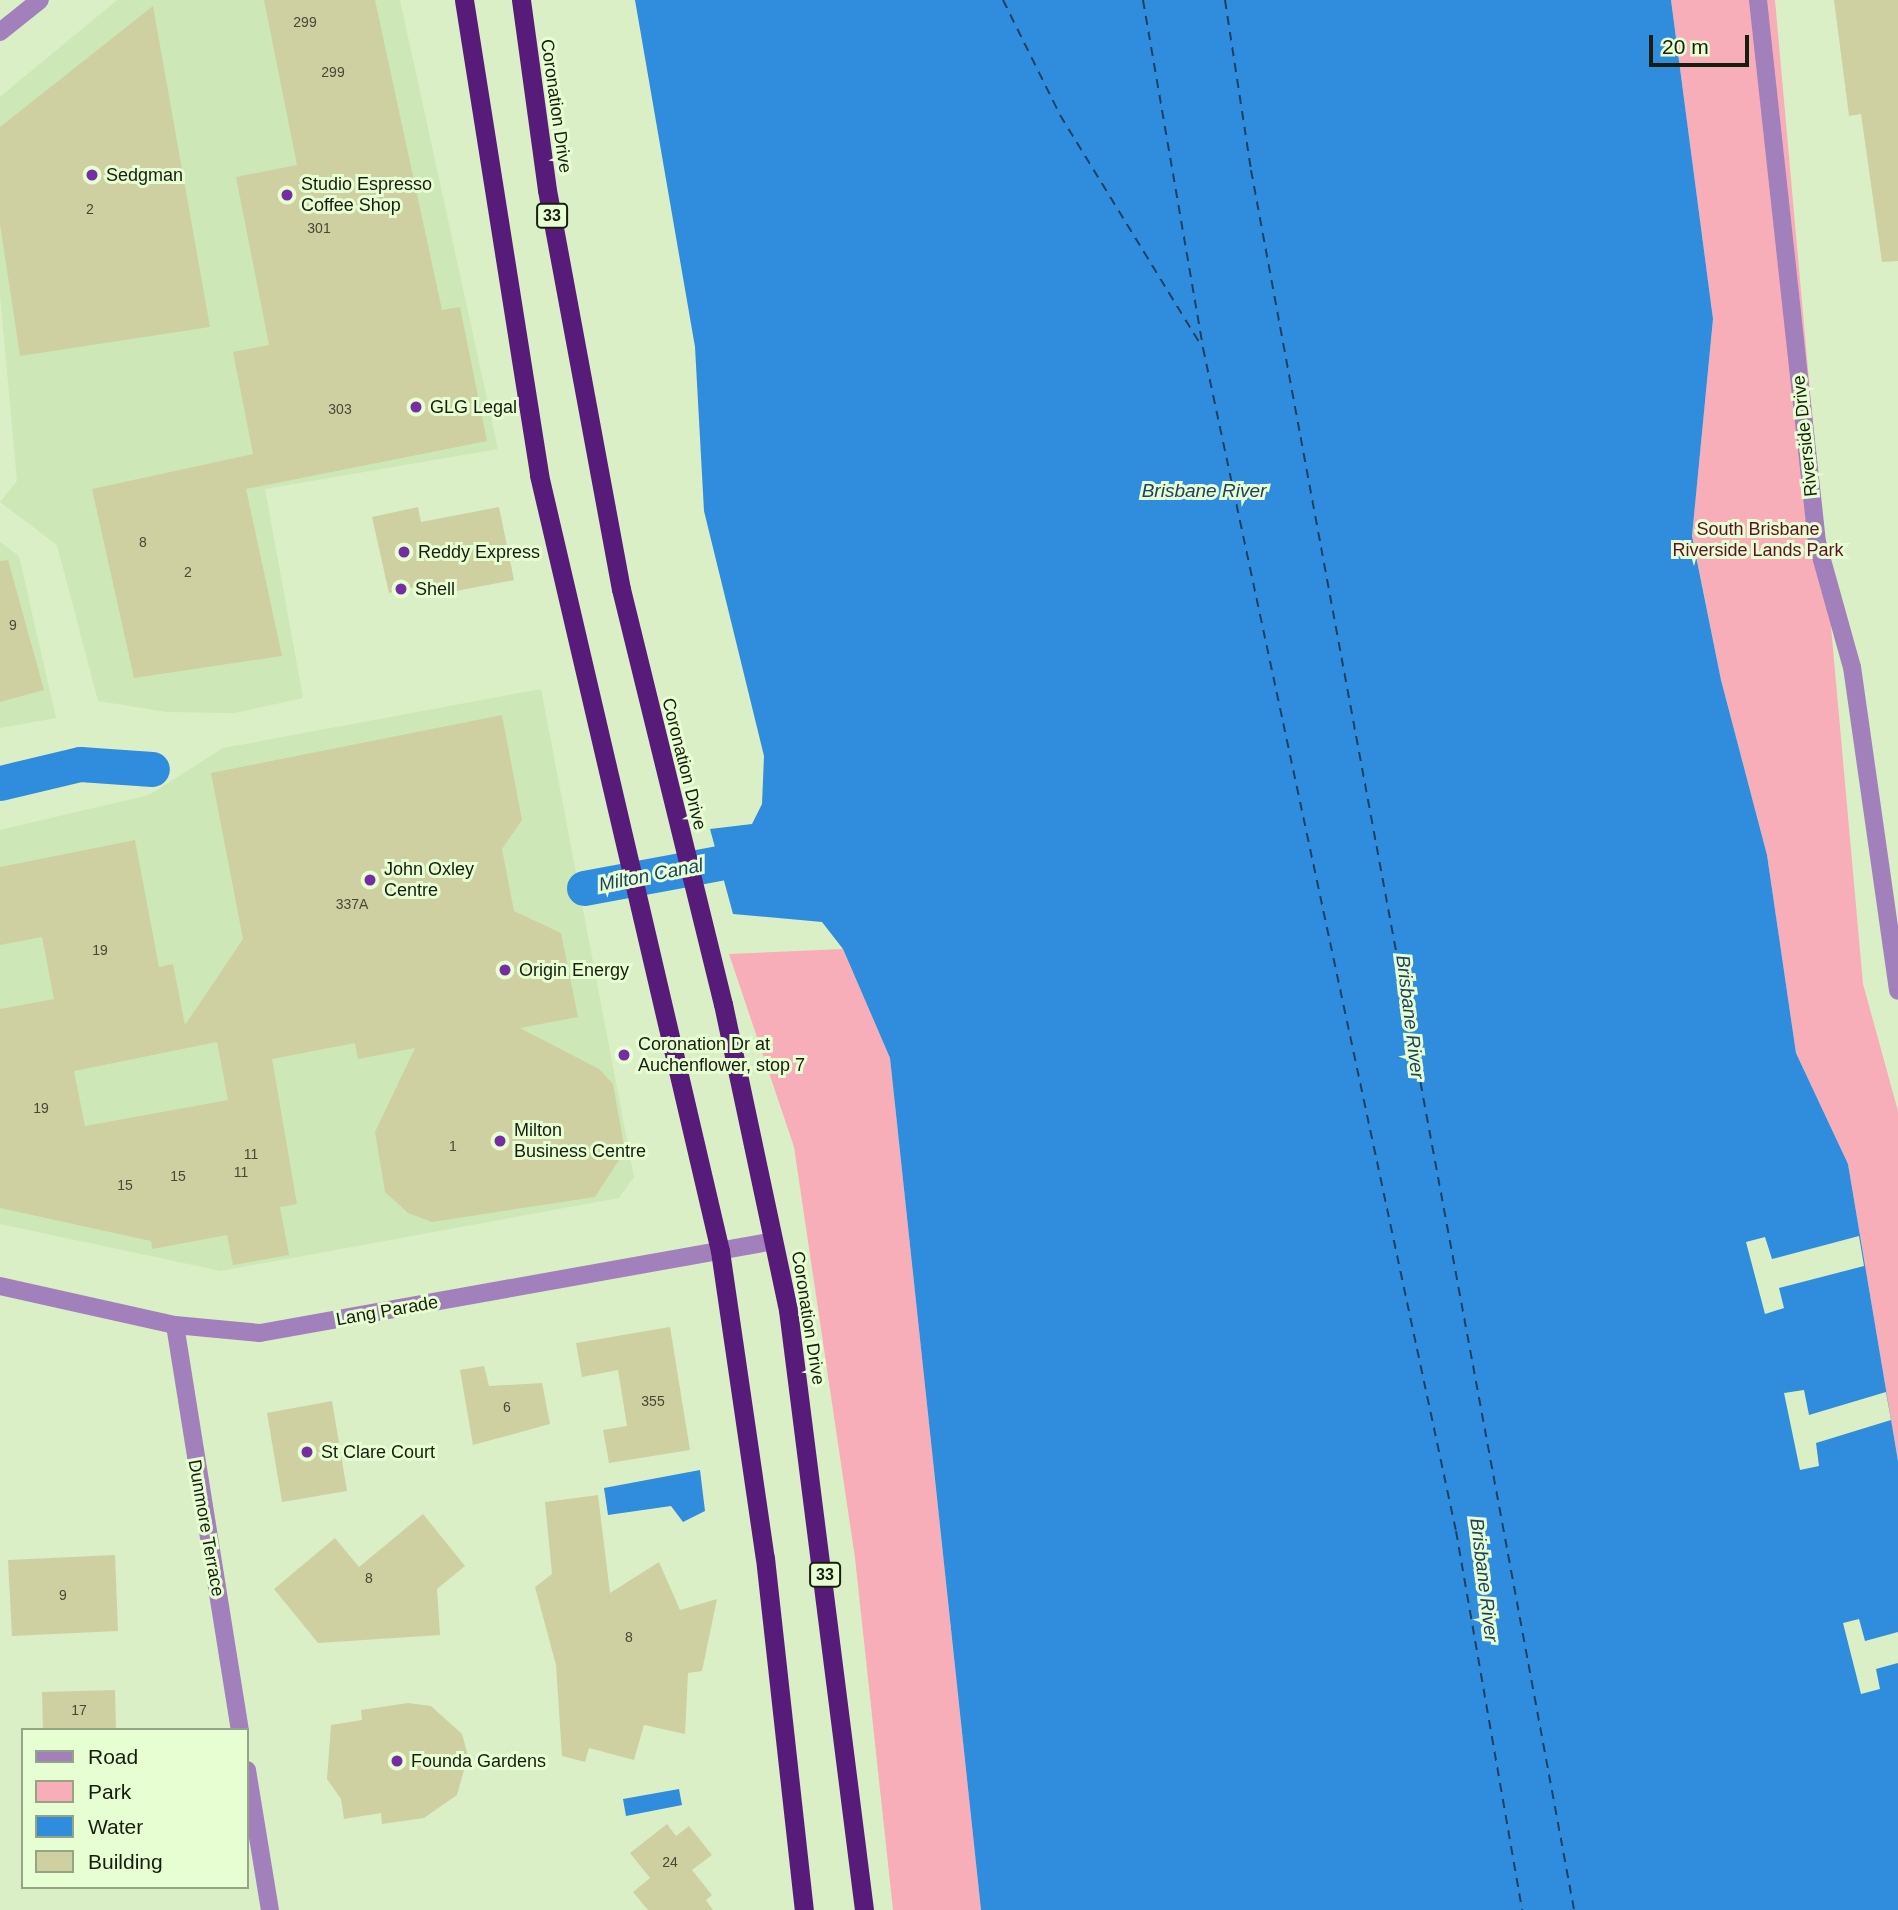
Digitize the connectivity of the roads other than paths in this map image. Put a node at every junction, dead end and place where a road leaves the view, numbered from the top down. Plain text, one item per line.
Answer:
1 (40, 0) edge
2 (464, 0) edge
3 (521, 0) edge
4 (1758, 0) edge
5 (0, 32) edge
6 (1898, 991) edge
7 (774, 1241) junction
8 (720, 1251) junction
9 (0, 1286) edge
10 (175, 1325) junction
11 (240, 1728) edge
12 (248, 1776) edge
13 (270, 1910) edge
14 (804, 1910) edge
15 (864, 1910) edge

1 - 5 street
2 - 8 highway
3 - 7 highway, Coronation Drive / 33
4 - 6 street, Riverside Drive
7 - 8 street, Lang Parade
7 - 15 highway, Coronation Drive / 33
8 - 10 street, Lang Parade
8 - 14 highway
9 - 10 street, Lang Parade
10 - 11 street, Dunmore Terrace
12 - 13 street

